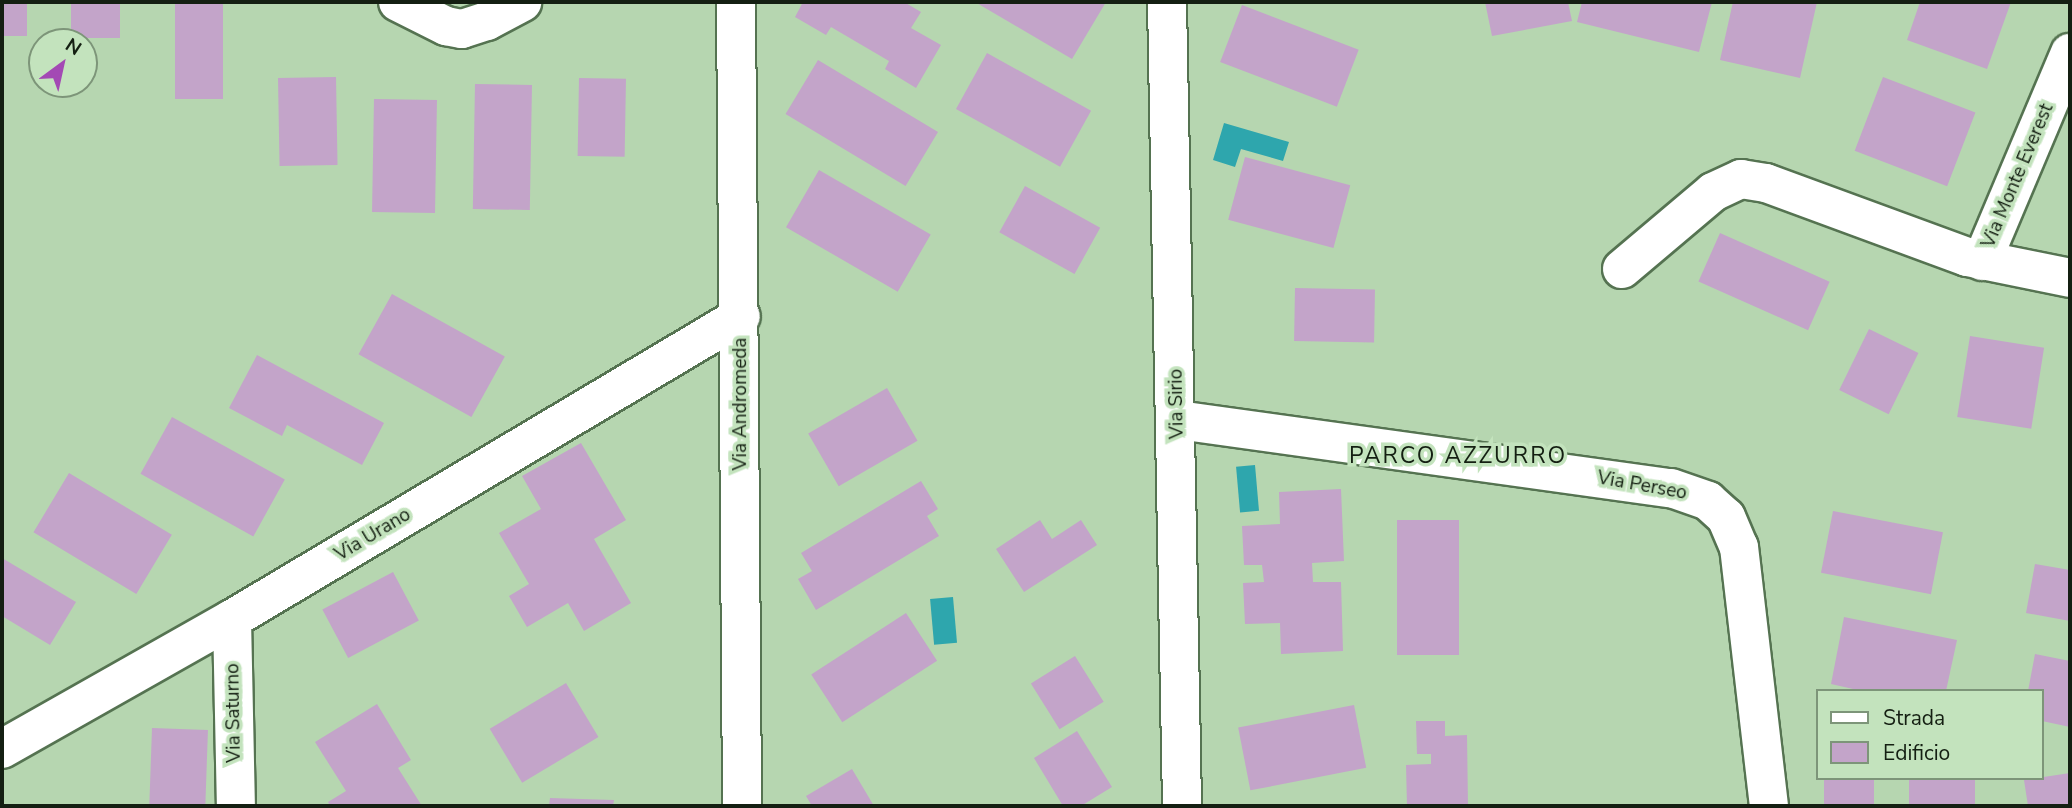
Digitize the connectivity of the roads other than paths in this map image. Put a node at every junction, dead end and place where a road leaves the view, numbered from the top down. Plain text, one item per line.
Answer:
1 (398, 2) edge
2 (522, 2) edge
3 (736, 2) edge
4 (1167, 2) edge
5 (2070, 53) edge
6 (1982, 261) junction
7 (1622, 269) dead end
8 (2070, 278) edge
9 (741, 316) junction
10 (1178, 420) junction
11 (232, 619) junction
12 (2, 749) edge
13 (236, 806) edge
14 (742, 806) edge
15 (1182, 806) edge
16 (1769, 806) edge

1 - 2 street
3 - 9 street, Via Andromeda
4 - 10 street, Via Sirio
5 - 6 street, Via Monte Everest
6 - 7 street
6 - 8 street
9 - 11 street, Via Urano
9 - 14 street, Via Andromeda
10 - 15 street, Via Sirio
10 - 16 street, Via Perseo
11 - 12 street, Via Urano
11 - 13 street, Via Saturno

